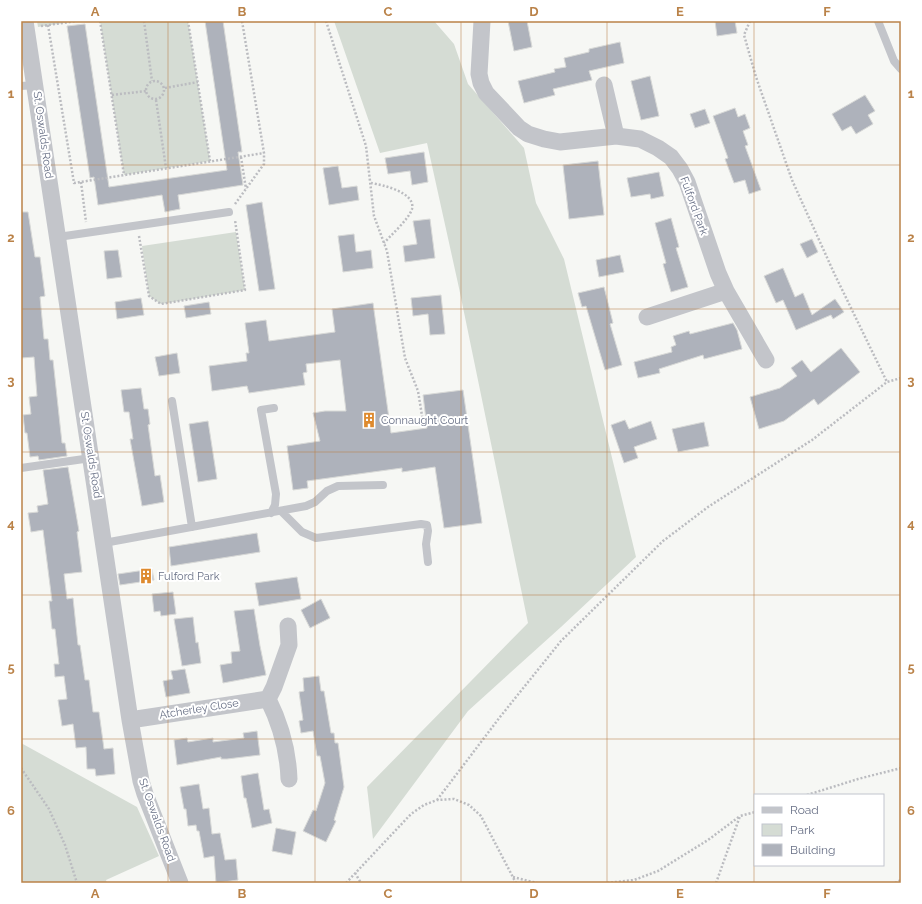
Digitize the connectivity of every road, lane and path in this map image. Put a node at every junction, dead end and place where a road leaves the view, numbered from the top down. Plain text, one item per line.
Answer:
1 (77, 21) edge
2 (100, 21) edge
3 (144, 21) edge
4 (188, 21) edge
5 (242, 21) edge
6 (326, 21) edge
7 (482, 21) edge
8 (750, 21) edge
9 (878, 21) edge
10 (26, 25) edge
11 (48, 25) junction
12 (901, 69) edge
13 (152, 81) junction
14 (198, 82) junction
15 (604, 85) dead end
16 (28, 86) edge
17 (164, 88) junction
18 (146, 91) junction
19 (112, 95) junction
20 (156, 100) junction
21 (616, 136) junction
22 (264, 153) junction
23 (241, 157) junction
24 (210, 161) junction
25 (166, 168) junction
26 (124, 175) junction
27 (81, 182) junction
28 (371, 183) junction
29 (246, 190) junction
30 (229, 212) junction
31 (137, 225) junction
32 (87, 233) junction
33 (58, 237) junction
34 (384, 243) junction
35 (726, 291) junction
36 (647, 317) dead end
37 (766, 360) dead end
38 (901, 378) edge
39 (887, 382) junction
40 (172, 401) dead end
41 (274, 408) dead end
42 (424, 428) dead end
43 (91, 458) junction
44 (21, 468) edge
45 (383, 485) dead end
46 (282, 511) junction
47 (271, 513) junction
48 (192, 527) junction
49 (104, 543) junction
50 (428, 562) dead end
51 (288, 626) dead end
52 (268, 699) junction
53 (130, 720) junction
54 (21, 768) edge
55 (901, 768) edge
56 (289, 779) dead end
57 (810, 794) edge
58 (437, 800) junction
59 (754, 812) edge
60 (740, 816) junction
61 (355, 873) junction
62 (513, 877) junction
63 (901, 880) edge
64 (76, 882) edge
65 (180, 883) edge
66 (346, 883) edge
67 (361, 883) edge
68 (516, 883) edge
69 (537, 883) edge
70 (607, 883) edge
71 (716, 883) edge
72 (895, 883) edge

1 - 11 path
2 - 19 path
3 - 13 path
4 - 14 path
5 - 22 path
6 - 28 path
7 - 21 street, Fulford Park
8 - 39 path
9 - 12 lane
10 - 11 path
10 - 16 street, St. Oswalds Road
11 - 27 path
13 - 17 path
13 - 18 path
14 - 17 path
14 - 24 path
15 - 21 street
16 - 33 street, St. Oswalds Road
17 - 20 path
18 - 19 path
18 - 20 path
19 - 26 path
20 - 25 path
21 - 35 street, Fulford Park
22 - 23 path
22 - 29 path
23 - 24 path
23 - 29 path
24 - 25 path
25 - 26 path
26 - 27 path
27 - 32 path
28 - 34 path
28 - 34 path
29 - 30 path
30 - 31 lane
30 - 31 path
31 - 32 lane
32 - 33 lane
33 - 43 street, St. Oswalds Road
34 - 42 path
35 - 36 street
35 - 37 street, Fulford Park
38 - 39 path
39 - 58 path
40 - 48 lane
41 - 47 lane
43 - 44 lane
43 - 49 street, St. Oswalds Road
45 - 46 lane
46 - 47 lane
46 - 50 lane
47 - 48 lane
48 - 49 lane
49 - 53 street, St. Oswalds Road
51 - 52 street
52 - 53 street, Atcherley Close
52 - 56 street
53 - 65 street, St. Oswalds Road
54 - 64 path
55 - 57 path
58 - 61 path
58 - 62 path
59 - 60 path
60 - 70 path
60 - 71 path
61 - 66 path
61 - 67 path
62 - 68 path
62 - 69 path
63 - 72 path

